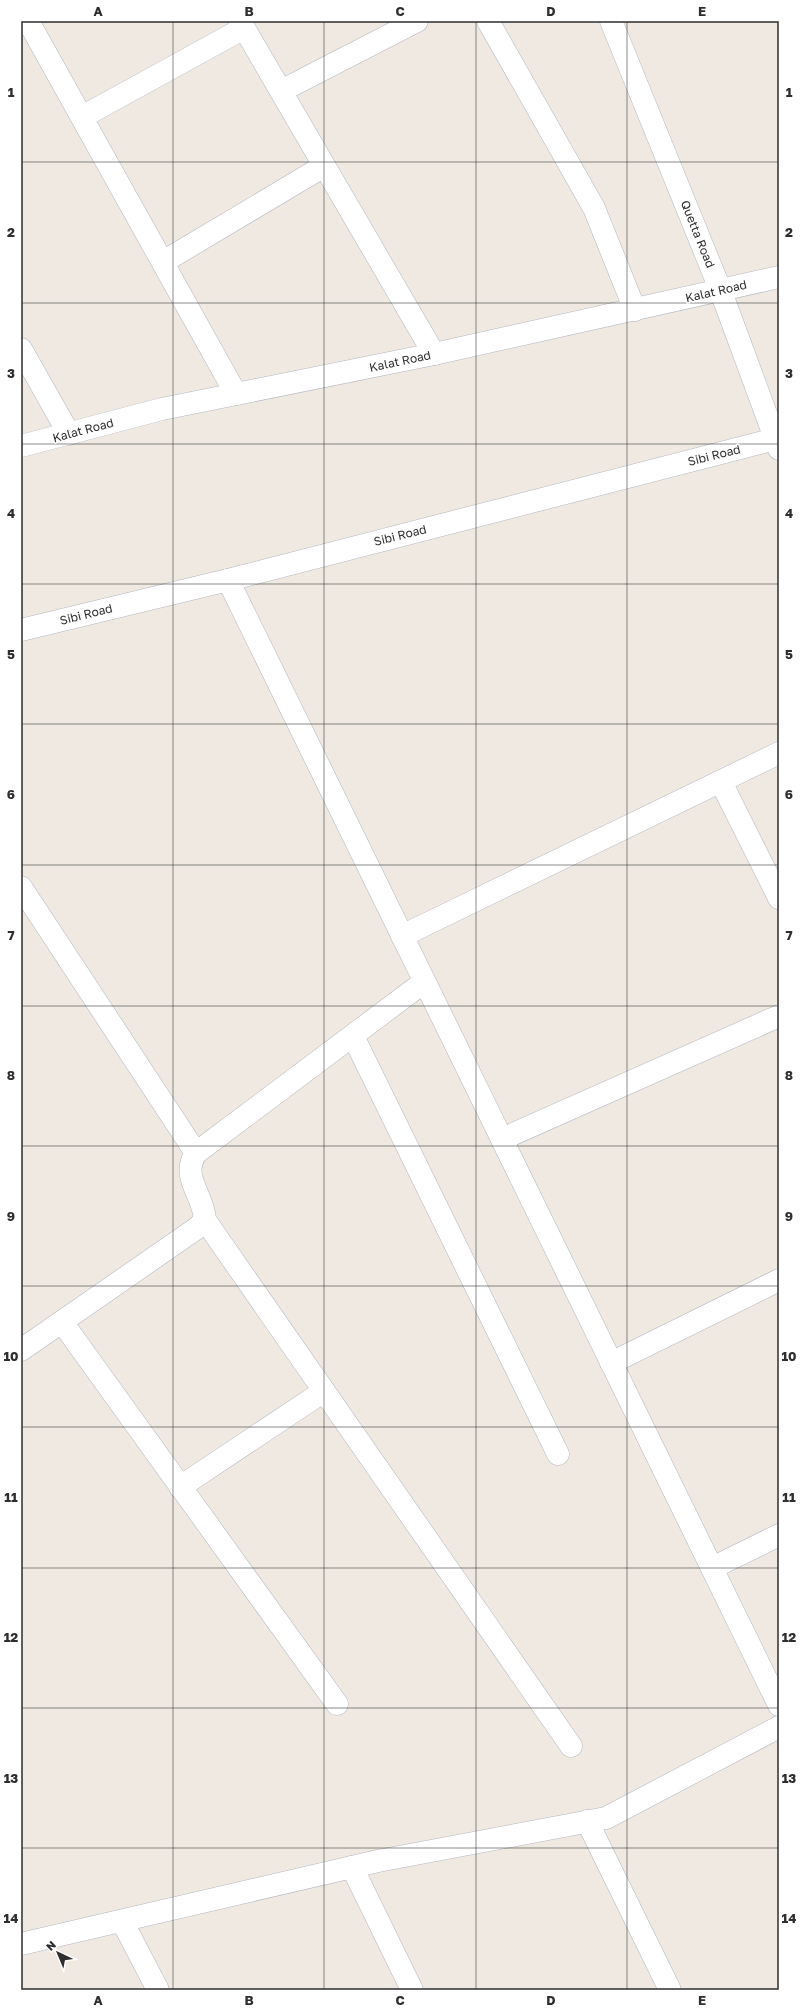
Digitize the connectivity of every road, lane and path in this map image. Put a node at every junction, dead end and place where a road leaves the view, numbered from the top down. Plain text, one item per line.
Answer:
1 (28, 21) edge
2 (417, 21) edge
3 (488, 21) edge
4 (611, 21) edge
5 (242, 25) edge
6 (281, 91) junction
7 (82, 117) junction
8 (324, 166) junction
9 (163, 262) junction
10 (779, 277) edge
11 (720, 290) junction
12 (635, 310) junction
13 (21, 349) edge
14 (434, 354) junction
15 (236, 394) junction
16 (69, 434) junction
17 (778, 442) edge
18 (21, 446) edge
19 (228, 580) junction
20 (21, 630) edge
21 (779, 753) edge
22 (721, 782) junction
23 (21, 887) edge
24 (779, 898) edge
25 (402, 936) junction
26 (424, 982) junction
27 (779, 1016) edge
28 (353, 1036) junction
29 (502, 1139) junction
30 (196, 1153) junction
31 (205, 1220) junction
32 (779, 1280) edge
33 (62, 1322) junction
34 (21, 1350) edge
35 (611, 1362) junction
36 (324, 1391) junction
37 (558, 1454) dead end
38 (180, 1487) junction
39 (779, 1535) edge
40 (712, 1568) junction
41 (337, 1704) dead end
42 (779, 1705) edge
43 (779, 1727) edge
44 (572, 1746) dead end
45 (587, 1821) junction
46 (352, 1867) junction
47 (122, 1921) junction
48 (21, 1944) edge
49 (158, 1990) edge
50 (412, 1990) edge
51 (670, 1990) edge

1 - 7 street
2 - 6 street
3 - 12 street
4 - 11 street, Quetta Road
5 - 6 street
5 - 7 street
6 - 8 street
7 - 9 street
8 - 9 street
8 - 14 street
9 - 15 street
10 - 11 street, Kalat Road
11 - 12 street, Kalat Road
11 - 17 street, Quetta Road
12 - 14 street, Kalat Road
13 - 16 street
14 - 15 street, Kalat Road
15 - 16 street, Kalat Road
16 - 18 street, Kalat Road
17 - 19 street, Sibi Road
19 - 20 street, Sibi Road
19 - 25 street
21 - 22 street
22 - 24 street
22 - 25 street
23 - 30 street
25 - 26 street
26 - 28 street
26 - 29 street
27 - 29 street
28 - 30 street
28 - 37 street
29 - 35 street
30 - 31 street
31 - 33 street
31 - 36 street
32 - 35 street
33 - 34 street
33 - 38 street
35 - 40 street
36 - 38 street
36 - 44 street
38 - 41 street
39 - 40 street
40 - 42 street
43 - 45 street
45 - 46 street
45 - 51 street
46 - 47 street
46 - 50 street
47 - 48 street
47 - 49 street

